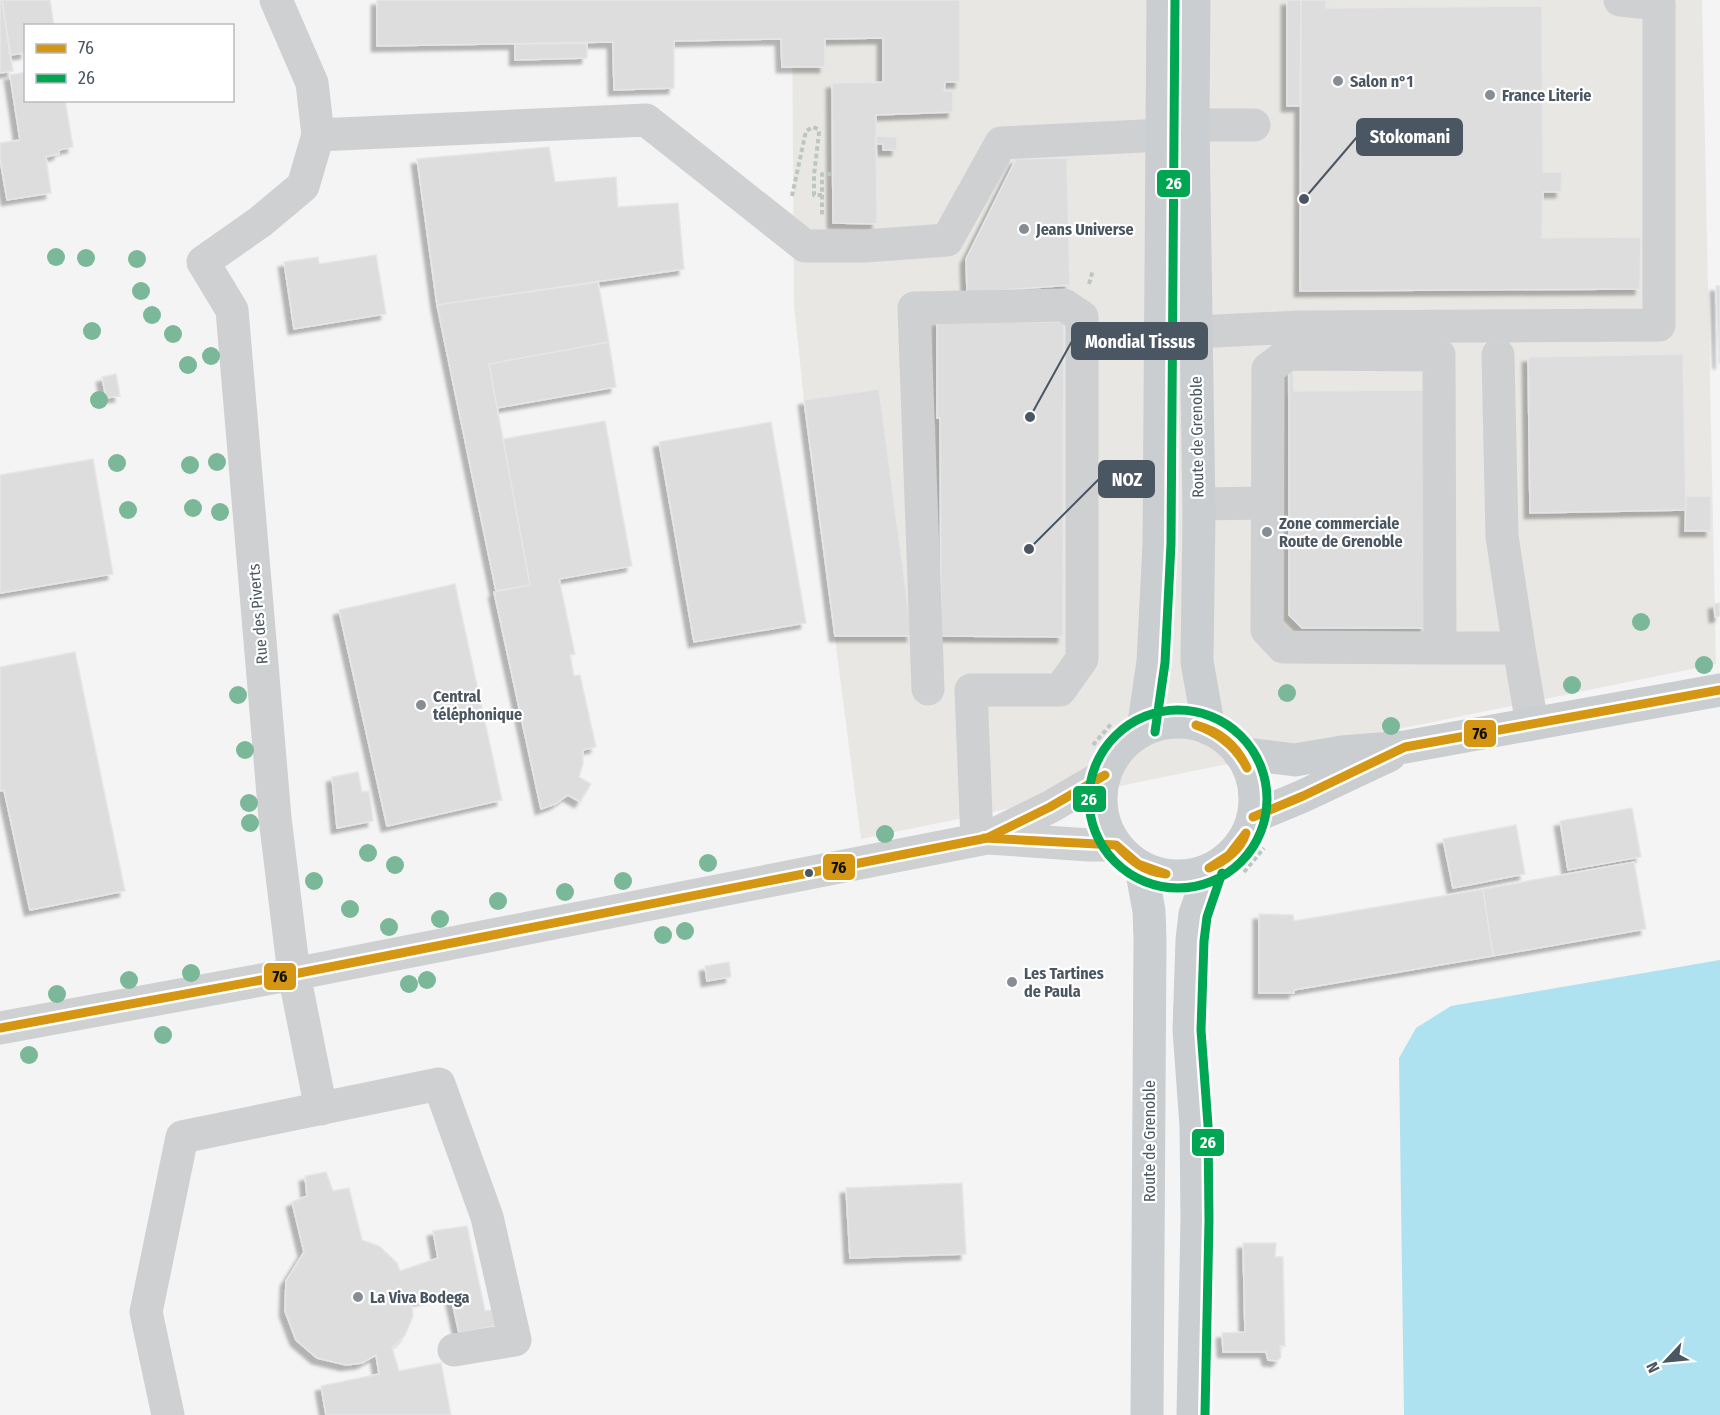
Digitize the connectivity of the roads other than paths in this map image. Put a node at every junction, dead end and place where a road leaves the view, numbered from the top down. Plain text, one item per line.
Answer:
1 (276, 0) edge
2 (1162, 0) edge
3 (1194, 0) edge
4 (1620, 0) edge
5 (1254, 125) dead end
6 (1178, 130) junction
7 (318, 135) junction
8 (1196, 332) junction
9 (1498, 355) dead end
10 (1267, 503) junction
11 (1199, 504) junction
12 (1440, 648) junction
13 (1519, 648) junction
14 (928, 689) dead end
15 (1720, 690) edge
16 (1532, 724) junction
17 (1209, 729) junction
18 (1143, 730) junction
19 (1405, 747) junction
20 (1239, 753) junction
21 (1105, 776) junction
22 (1253, 817) junction
23 (982, 839) junction
24 (1116, 845) junction
25 (1141, 867) junction
26 (1211, 869) junction
27 (294, 974) junction
28 (0, 1028) edge
29 (321, 1109) junction
30 (454, 1350) dead end
31 (168, 1415) edge
32 (1147, 1415) edge
33 (1193, 1415) edge

1 - 7 street
2 - 6 main road, Route de Grenoble
3 - 6 main road, Route de Grenoble
4 - 8 street
5 - 6 street
6 - 7 street
6 - 8 main road, Route de Grenoble
6 - 18 main road, Route de Grenoble
7 - 27 street, Rue des Piverts
8 - 11 main road, Route de Grenoble
9 - 13 street
10 - 11 street
10 - 12 street
10 - 12 street
11 - 17 main road, Route de Grenoble
12 - 13 street
13 - 16 street
14 - 23 street
15 - 16 main road
16 - 19 main road
17 - 18 main road
17 - 20 main road
18 - 21 main road
19 - 20 main road
19 - 22 main road
20 - 22 main road
21 - 23 street
21 - 24 main road
22 - 26 main road
23 - 24 street
23 - 27 street
24 - 25 main road
25 - 26 main road
25 - 32 main road, Route de Grenoble
26 - 33 main road
27 - 28 street
27 - 29 street, Rue des Piverts
29 - 30 street
29 - 31 street

